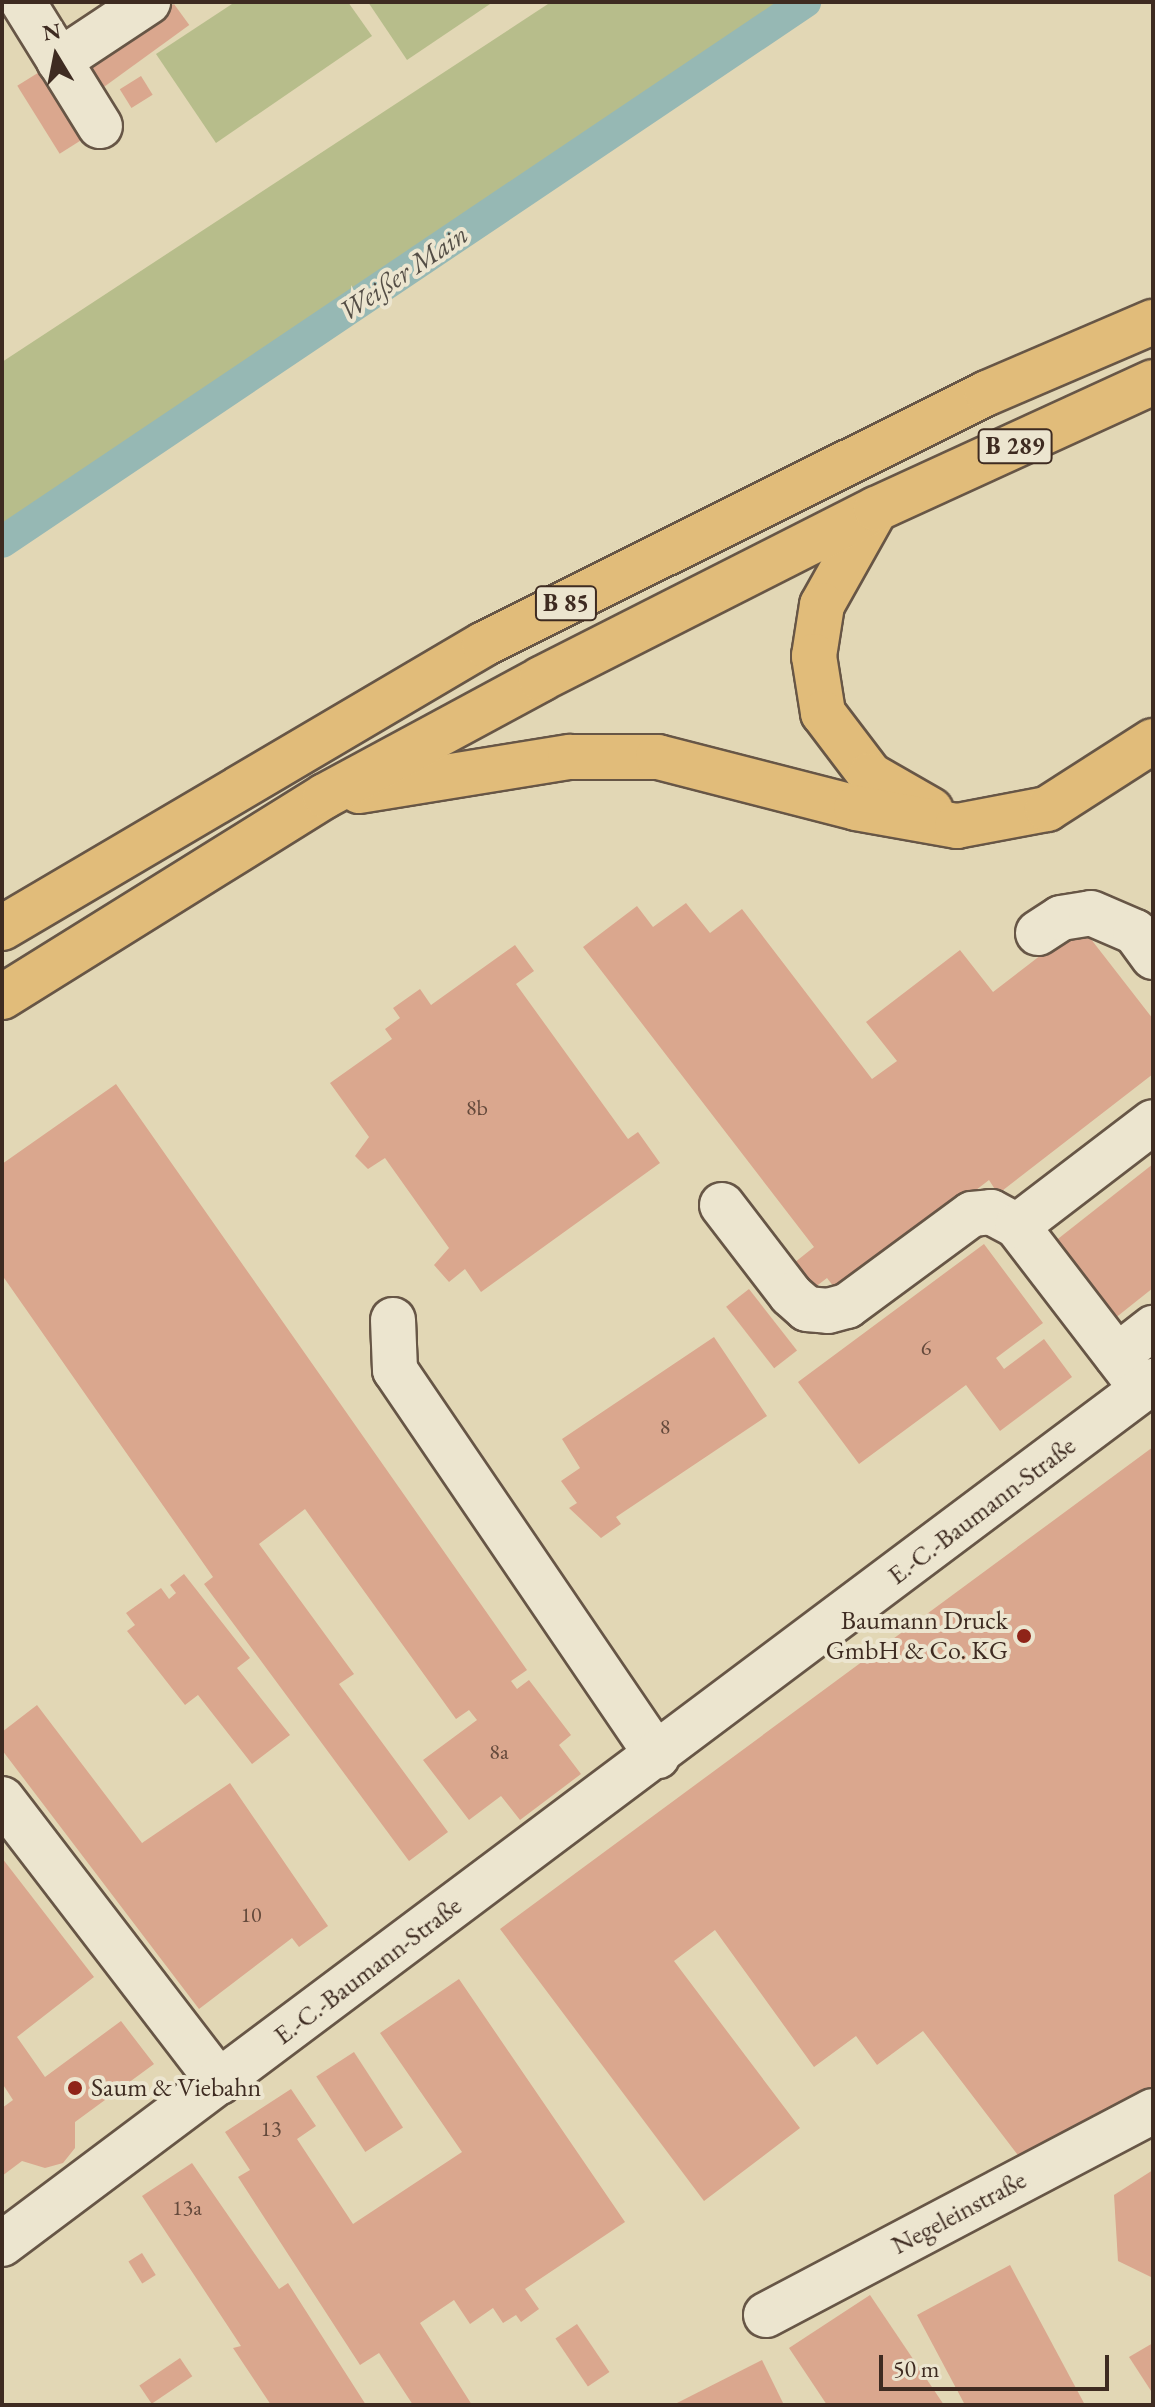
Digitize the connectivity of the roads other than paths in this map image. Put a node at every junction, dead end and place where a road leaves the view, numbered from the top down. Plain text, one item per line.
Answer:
1 (23, 2) edge
2 (148, 2) edge
3 (59, 61) junction
4 (100, 126) dead end
5 (1153, 322) edge
6 (1153, 382) edge
7 (876, 509) junction
8 (1153, 741) edge
9 (325, 796) junction
10 (957, 826) junction
11 (2, 928) edge
12 (1038, 933) dead end
13 (1153, 957) edge
14 (2, 997) edge
15 (1153, 1122) edge
16 (722, 1205) dead end
17 (1017, 1226) junction
18 (393, 1320) dead end
19 (1153, 1328) edge
20 (1137, 1375) edge
21 (657, 1756) junction
22 (2, 1799) edge
23 (219, 2082) junction
24 (1153, 2111) edge
25 (2, 2244) edge
26 (766, 2315) dead end

1 - 3 street
2 - 3 street
3 - 4 street
5 - 11 highway, B 85
6 - 7 highway, B 289
7 - 9 highway, B 289
7 - 10 highway
8 - 10 highway
9 - 10 highway
9 - 14 highway
12 - 13 street
15 - 17 street
16 - 17 street
17 - 20 street
18 - 21 street
19 - 20 street, E.-C.-Baumann-Straße
20 - 21 street, E.-C.-Baumann-Straße
21 - 23 street, E.-C.-Baumann-Straße
22 - 23 street
23 - 25 street, E.-C.-Baumann-Straße
24 - 26 street, Negeleinstraße

